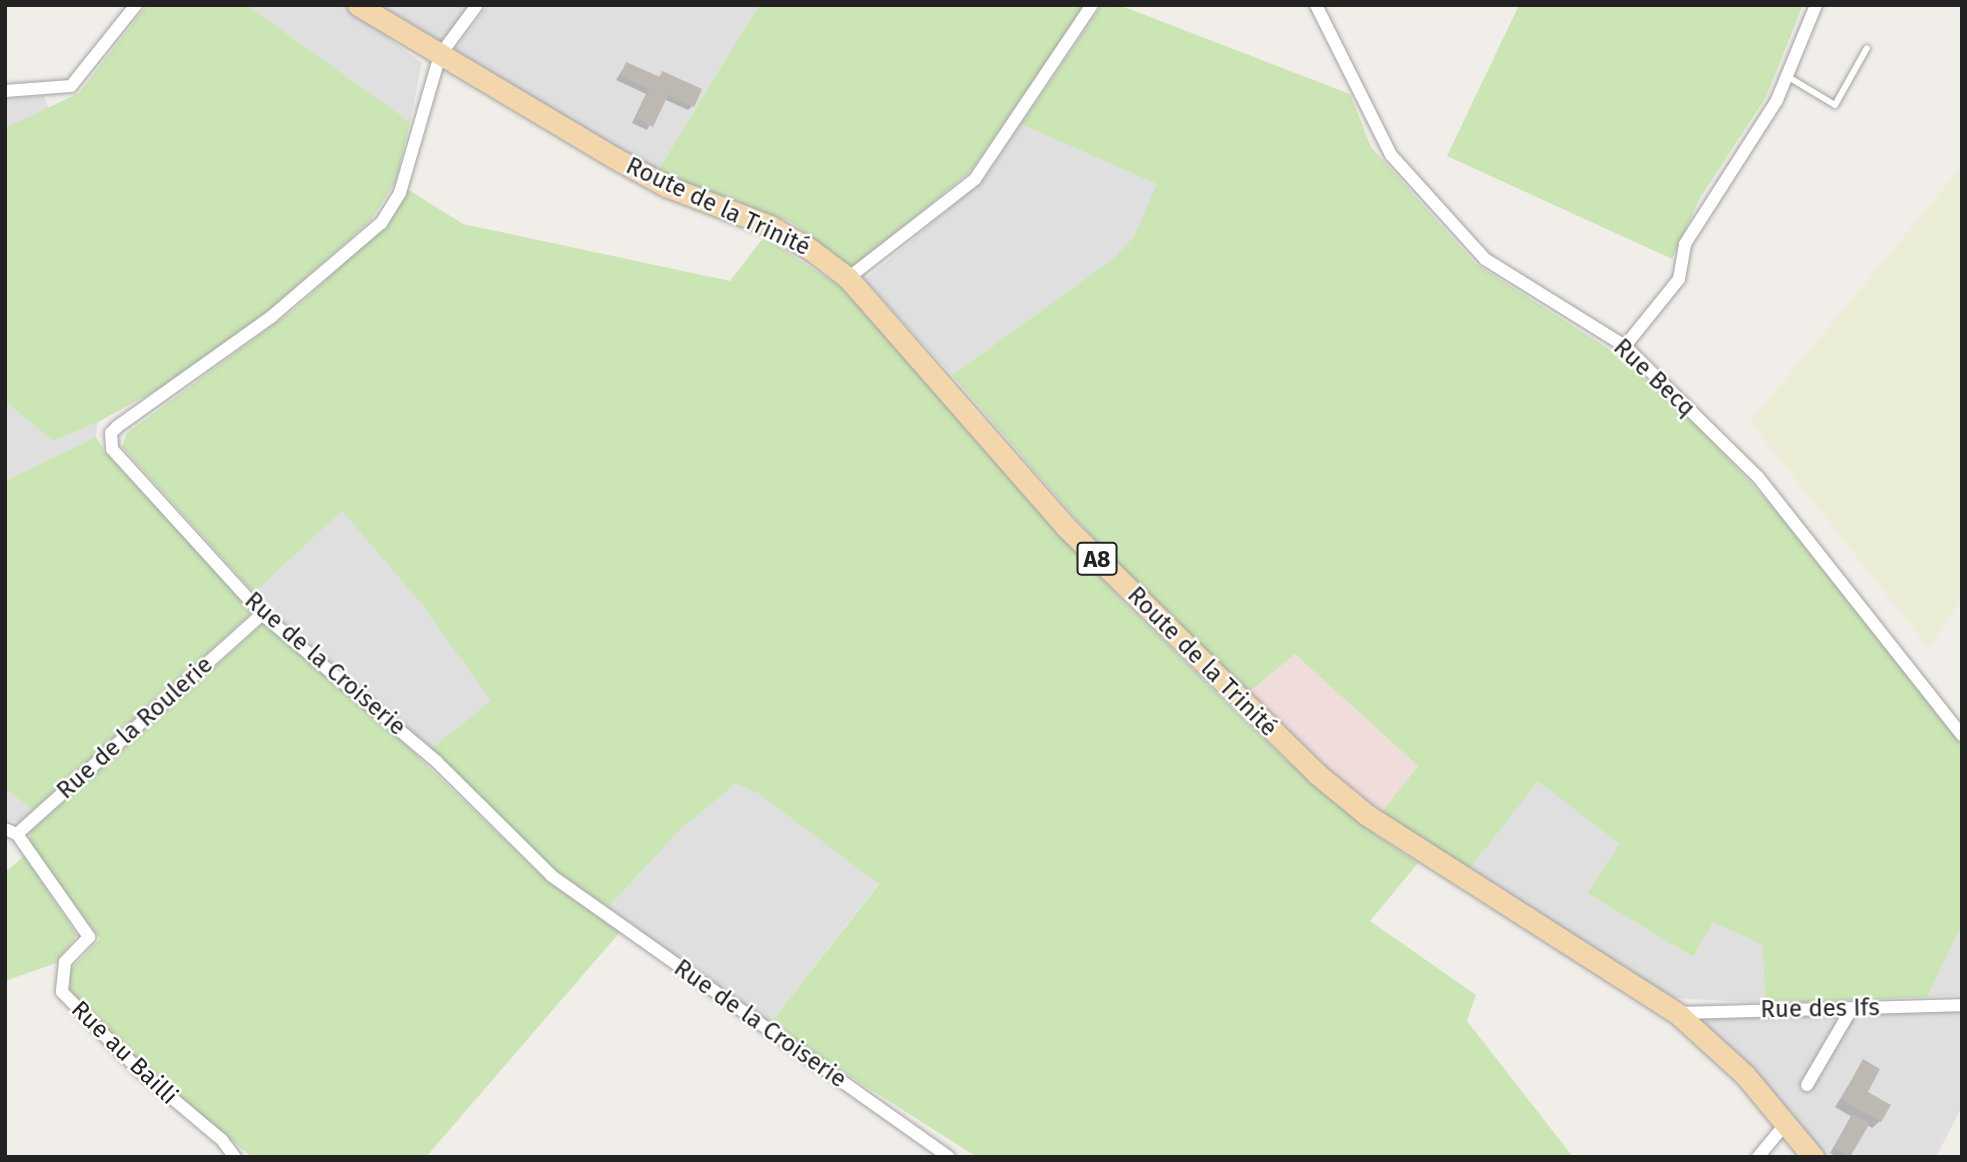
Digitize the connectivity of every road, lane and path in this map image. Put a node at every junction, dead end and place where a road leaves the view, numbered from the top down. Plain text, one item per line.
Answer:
1 (136, 5) edge
2 (358, 5) edge
3 (477, 5) edge
4 (1092, 5) edge
5 (1316, 5) edge
6 (1816, 5) edge
7 (1867, 48) dead end
8 (440, 55) junction
9 (1790, 78) junction
10 (5, 91) edge
11 (848, 278) junction
12 (1625, 346) junction
13 (262, 614) junction
14 (1962, 735) edge
15 (11, 831) edge
16 (1962, 1005) edge
17 (1852, 1008) junction
18 (1678, 1013) junction
19 (1807, 1085) dead end
20 (1787, 1122) junction
21 (235, 1157) edge
22 (949, 1157) edge
23 (1758, 1157) edge
24 (1813, 1157) edge

1 - 10 street
2 - 8 main road, Route de la Trinité / A8
3 - 8 street
4 - 11 street
5 - 12 street, Rue Becq
6 - 9 street
7 - 9 lane
8 - 11 main road, Route de la Trinité / A8
8 - 13 street, Rue de la Croiserie
9 - 12 street
11 - 18 main road, Route de la Trinité / A8
12 - 14 street, Rue Becq
13 - 15 street, Rue de la Roulerie
13 - 22 street, Rue de la Croiserie
15 - 21 street, Rue au Bailli
16 - 17 street, Rue des Ifs
17 - 18 street, Rue des Ifs
17 - 19 street
18 - 20 main road, Route de la Trinité / A8
20 - 23 street
20 - 24 main road, Route de la Trinité / A8

